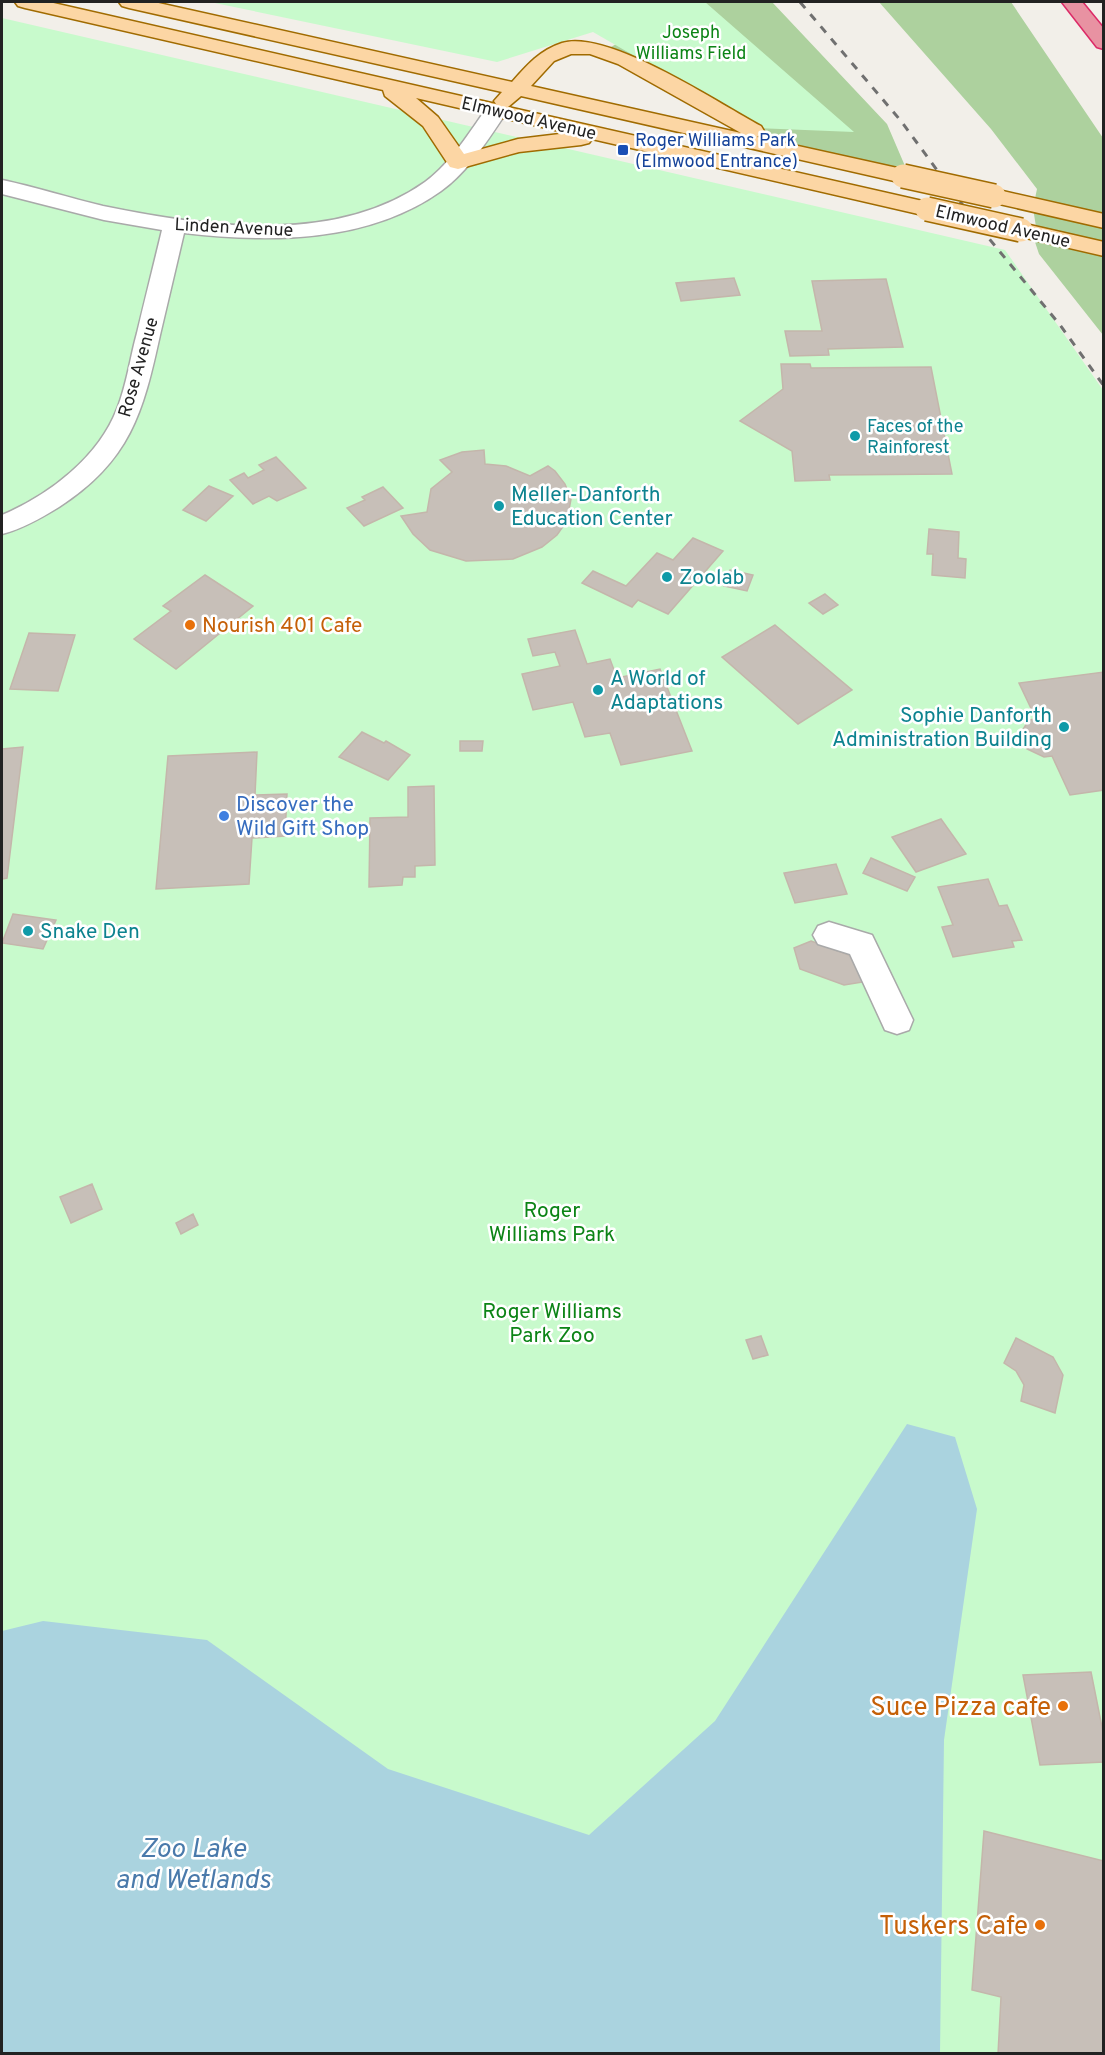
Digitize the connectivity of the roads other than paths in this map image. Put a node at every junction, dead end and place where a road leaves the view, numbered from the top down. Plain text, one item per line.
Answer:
1 (25, 2) edge
2 (129, 2) edge
3 (1072, 2) edge
4 (1104, 43) edge
5 (365, 80) junction
6 (516, 88) junction
7 (497, 110) junction
8 (613, 137) junction
9 (801, 153) junction
10 (458, 162) junction
11 (2, 187) edge
12 (1104, 221) edge
13 (175, 224) junction
14 (1104, 249) edge
15 (2, 525) edge
16 (829, 935) dead end
17 (897, 1020) dead end

1 - 5 main road, Elmwood Avenue
2 - 6 main road, Elmwood Avenue
3 - 4 highway
5 - 7 main road, Elmwood Avenue
5 - 10 main road
6 - 7 main road
6 - 9 main road, Elmwood Avenue
6 - 9 main road
7 - 8 main road, Elmwood Avenue
7 - 10 street, Linden Avenue
8 - 10 main road
8 - 14 main road, Elmwood Avenue, bridge
9 - 12 main road, Elmwood Avenue, bridge
10 - 13 street, Linden Avenue
11 - 13 street, Linden Avenue
13 - 15 street, Rose Avenue
16 - 17 street

